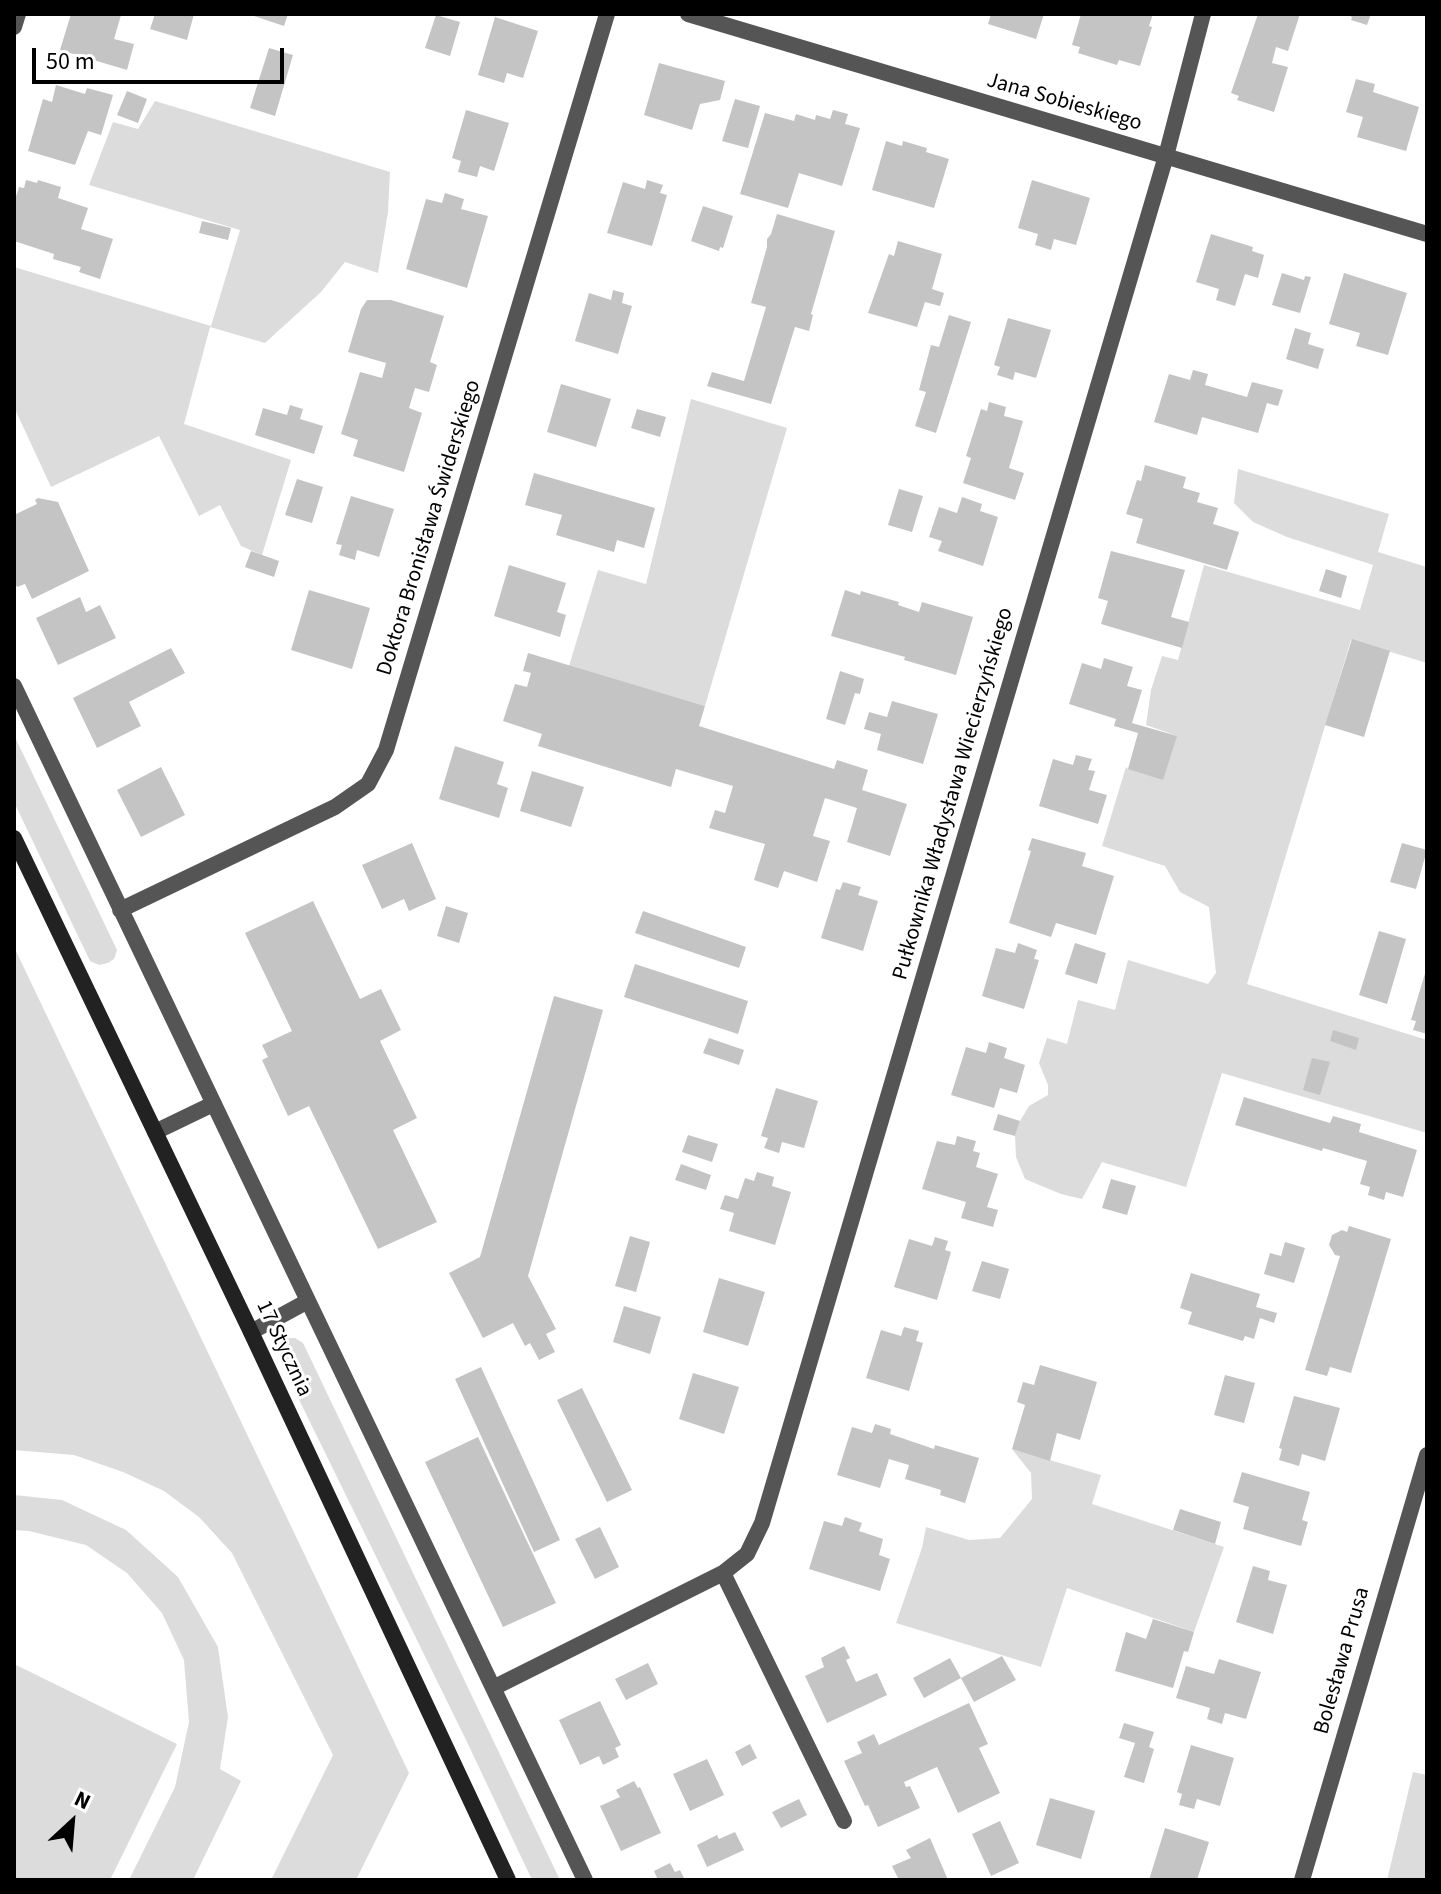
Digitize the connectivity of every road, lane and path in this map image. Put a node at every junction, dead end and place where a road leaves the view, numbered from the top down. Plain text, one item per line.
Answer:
1 (18, 14) edge
2 (607, 14) edge
3 (688, 14) edge
4 (1203, 14) edge
5 (14, 27) edge
6 (1166, 156) junction
7 (1427, 234) edge
8 (14, 686) edge
9 (14, 838) edge
10 (120, 910) junction
11 (213, 1104) junction
12 (155, 1132) junction
13 (308, 1301) junction
14 (251, 1332) junction
15 (1427, 1455) edge
16 (723, 1573) junction
17 (495, 1687) junction
18 (844, 1821) dead end
19 (508, 1880) edge
20 (585, 1880) edge
21 (1302, 1880) edge

1 - 5 street
2 - 10 street, Doktora Bronisława Świderskiego
3 - 6 street, Jana Sobieskiego
4 - 6 street, Pułkownika Władysława Wiecierzyńskiego
6 - 7 street, Jana Sobieskiego
6 - 16 street, Pułkownika Władysława Wiecierzyńskiego
8 - 10 street
9 - 12 street, 17 Stycznia
10 - 11 street
11 - 12 street
11 - 13 street
12 - 14 street, 17 Stycznia
13 - 14 street
13 - 17 street
14 - 19 street, 17 Stycznia
15 - 21 street, Bolesława Prusa
16 - 17 street, Pułkownika Władysława Wiecierzyńskiego
16 - 18 street
17 - 20 street

